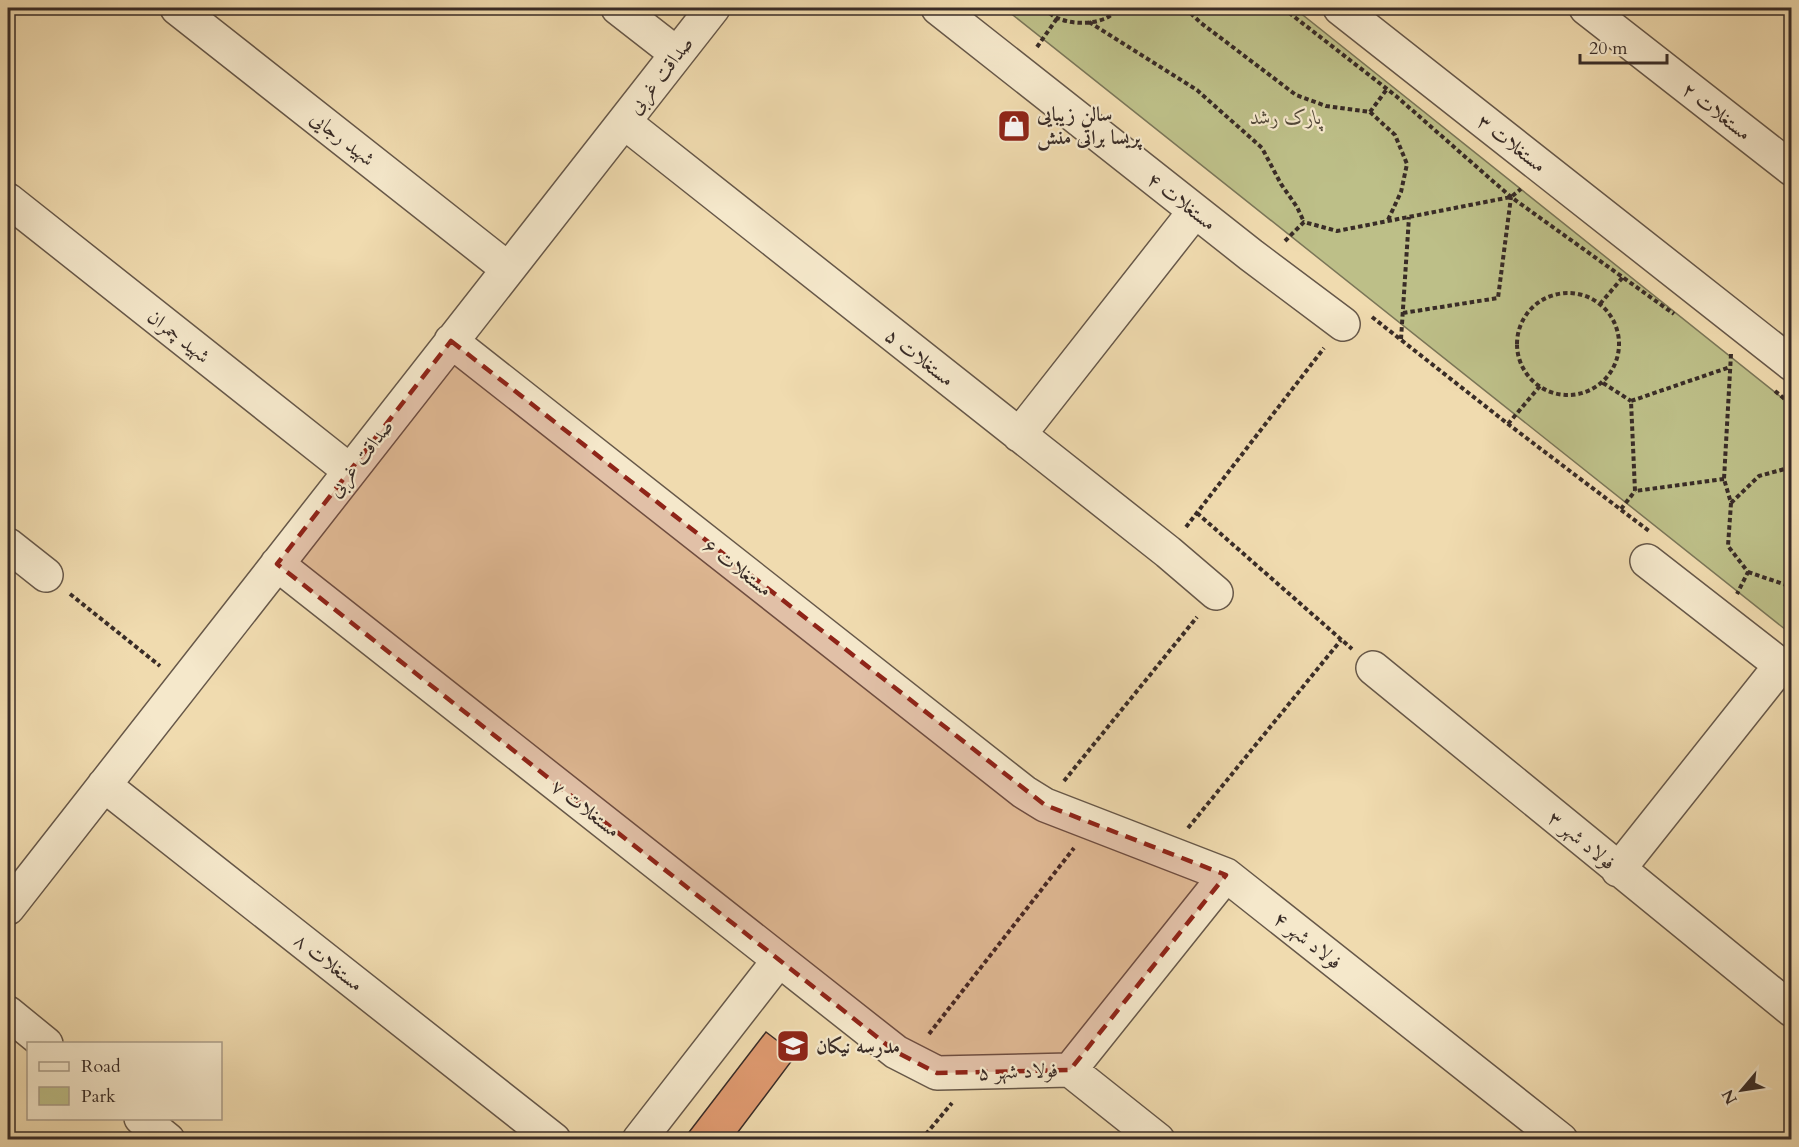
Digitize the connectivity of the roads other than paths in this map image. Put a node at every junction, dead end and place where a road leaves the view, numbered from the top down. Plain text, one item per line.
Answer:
1 (177, 8) edge
2 (618, 8) edge
3 (713, 8) edge
4 (938, 8) edge
5 (1586, 8) edge
6 (1348, 10) edge
7 (677, 54) junction
8 (624, 122) junction
9 (1791, 169) edge
10 (8, 200) edge
11 (1195, 211) junction
12 (508, 269) junction
13 (1354, 317) road end
14 (451, 341) junction
15 (1783, 377) edge
16 (1019, 435) junction
17 (350, 471) junction
18 (8, 545) edge
19 (1651, 549) road end
20 (277, 564) junction
21 (46, 575) road end
22 (1216, 593) road end
23 (1373, 668) road end
24 (1786, 670) edge
25 (104, 785) junction
26 (1034, 799) joint
27 (1618, 870) junction
28 (1226, 875) junction
29 (10, 900) edge
30 (779, 960) junction
31 (1791, 1010) edge
32 (8, 1013) edge
33 (44, 1042) edge
34 (902, 1056) joint
35 (1070, 1070) junction
36 (142, 1120) edge
37 (168, 1140) edge
38 (554, 1140) edge
39 (639, 1140) edge
40 (1158, 1140) edge
41 (1561, 1140) edge

1 - 12 street, شهید رجایی
2 - 7 street
3 - 7 street, صداقت غربی
4 - 11 street, مستغلات ۴
5 - 9 street, مستغلات ۲
6 - 15 street, مستغلات ۳
7 - 8 street, صداقت غربی
8 - 12 street, صداقت غربی
8 - 16 street, مستغلات ۵
10 - 17 street, شهید چمران
11 - 13 street, مستغلات ۴
11 - 16 street
12 - 14 street, صداقت غربی
14 - 17 street, صداقت غربی
14 - 26 street, مستغلات ۶
16 - 22 street, مستغلات ۵
17 - 20 street, صداقت غربی
18 - 21 street
19 - 24 street
20 - 25 street, صداقت غربی
20 - 30 street, مستغلات ۷
23 - 27 street, فولاد شهر ۳
24 - 27 street
25 - 29 street, صداقت غربی
25 - 38 street, مستغلات ۸
26 - 28 street, فولاد شهر ۴
27 - 31 street, فولاد شهر ۳
28 - 35 street
28 - 41 street, فولاد شهر ۴
30 - 34 street, مستغلات ۷
30 - 39 street
32 - 33 street
34 - 35 street, فولاد شهر ۵
35 - 40 street, فولاد شهر ۵
36 - 37 street

